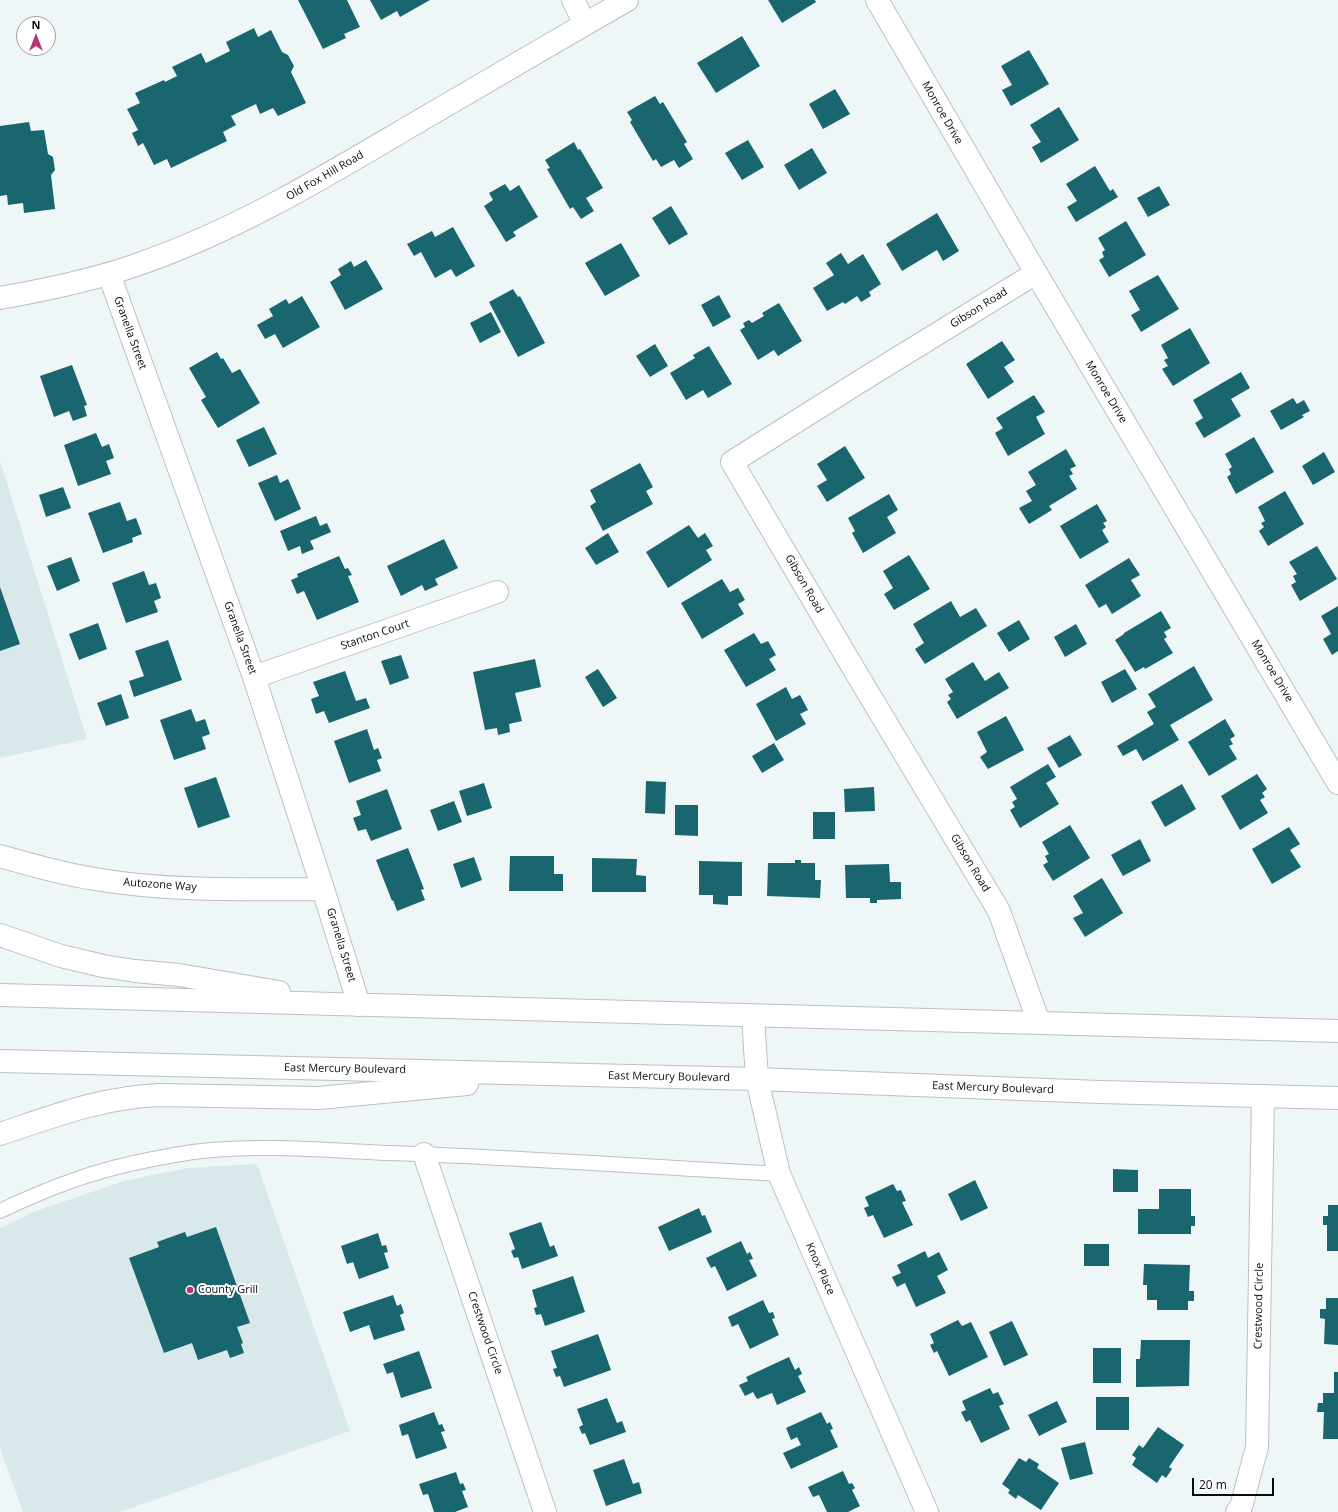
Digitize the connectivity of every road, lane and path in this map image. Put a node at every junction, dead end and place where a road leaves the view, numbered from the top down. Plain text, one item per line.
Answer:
1 (573, 0) edge
2 (627, 0) edge
3 (877, 0) edge
4 (585, 24) junction
5 (1036, 273) junction
6 (109, 274) junction
7 (0, 298) edge
8 (497, 592) dead end
9 (254, 677) junction
10 (1338, 783) edge
11 (0, 856) edge
12 (323, 889) junction
13 (0, 935) edge
14 (0, 995) edge
15 (359, 1005) junction
16 (753, 1016) junction
17 (1039, 1023) junction
18 (1338, 1031) edge
19 (0, 1061) edge
20 (566, 1075) junction
21 (757, 1079) junction
22 (1263, 1096) junction
23 (1338, 1098) edge
24 (0, 1134) edge
25 (424, 1154) junction
26 (779, 1174) junction
27 (0, 1210) edge
28 (545, 1512) edge
29 (927, 1512) edge
30 (1237, 1512) edge

1 - 4 street
2 - 4 street, Old Fox Hill Road
3 - 5 street, Monroe Drive
4 - 6 street, Old Fox Hill Road
5 - 10 street, Monroe Drive
5 - 17 street, Gibson Road
6 - 7 street, Old Fox Hill Road
6 - 9 street, Granella Street
8 - 9 street, Stanton Court
9 - 12 street, Granella Street
11 - 12 street, Autozone Way
12 - 15 street, Granella Street
13 - 15 street
14 - 15 street
15 - 16 street
16 - 17 street
16 - 21 street, Knox Place
17 - 18 street
19 - 20 street, East Mercury Boulevard
20 - 21 street, East Mercury Boulevard
20 - 24 street
21 - 22 street, East Mercury Boulevard
21 - 26 street, Knox Place
22 - 23 street, East Mercury Boulevard
22 - 30 street, Crestwood Circle
25 - 26 lane
25 - 27 lane
25 - 28 street, Crestwood Circle
26 - 29 street, Knox Place

